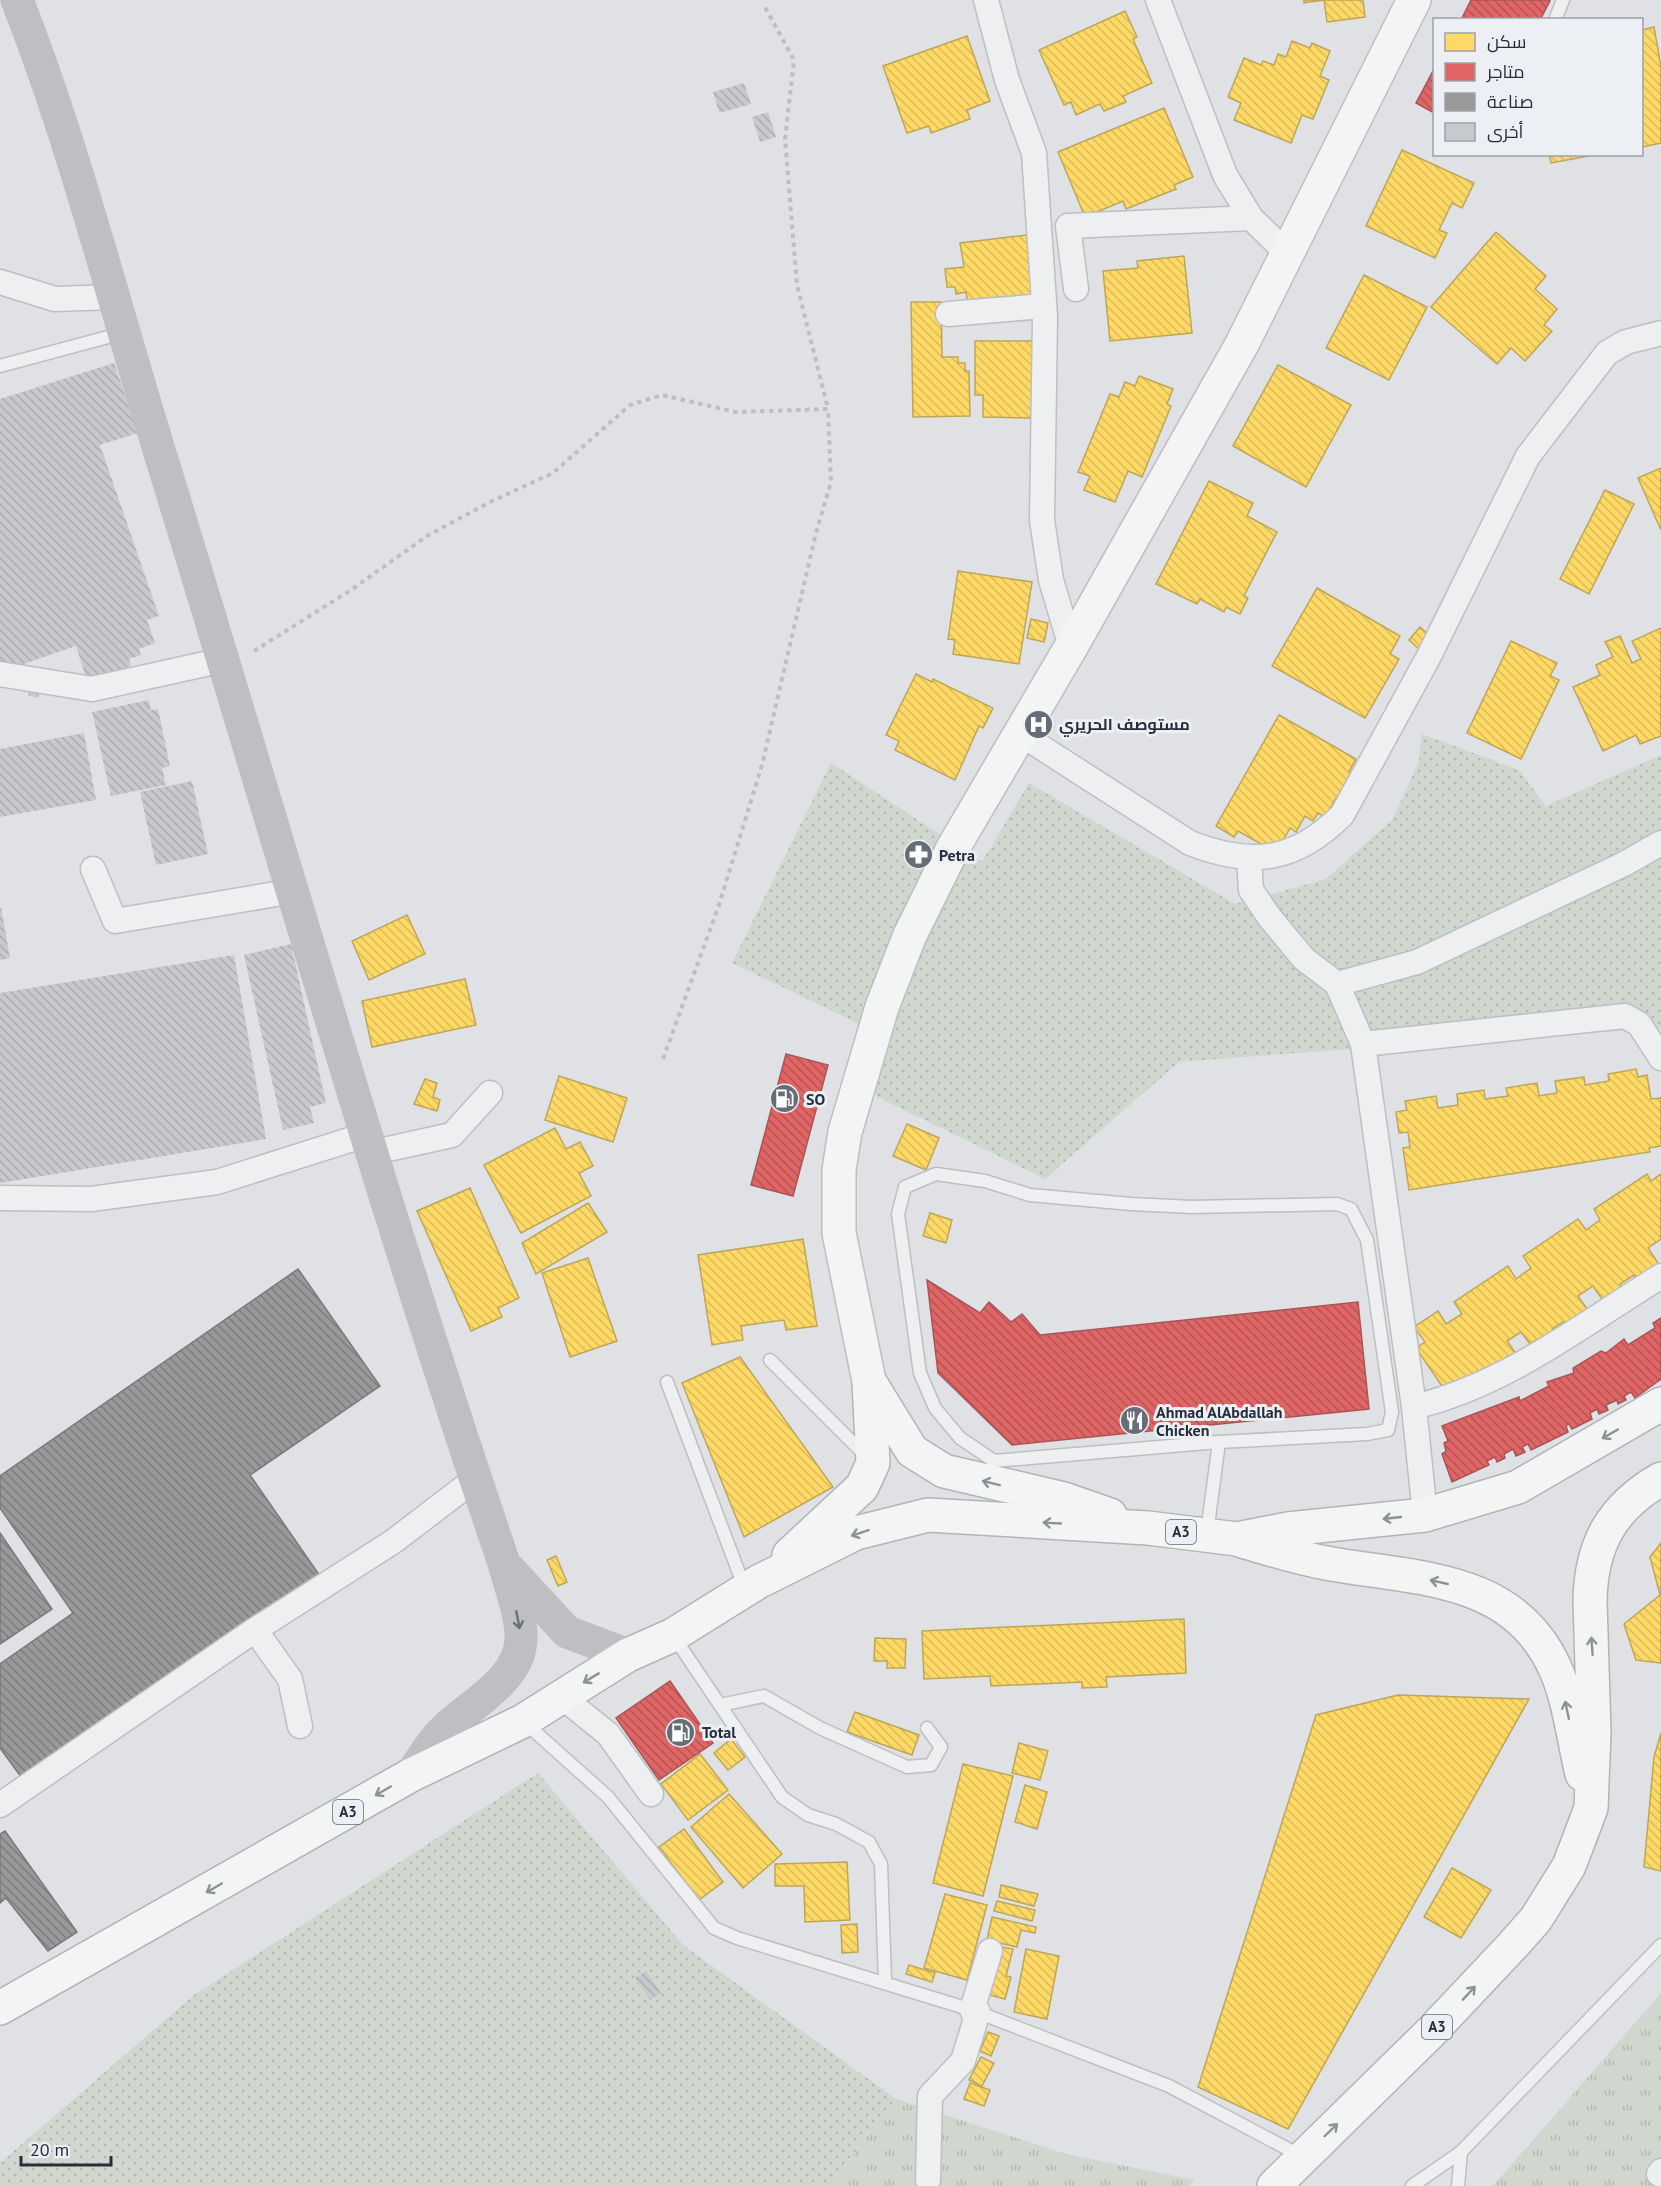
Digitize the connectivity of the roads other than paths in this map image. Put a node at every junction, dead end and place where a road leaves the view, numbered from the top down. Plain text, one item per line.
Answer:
1 (18, 0) edge
2 (986, 0) edge
3 (1158, 0) edge
4 (1414, 0) edge
5 (1563, 0) edge
6 (1556, 18) edge
7 (1251, 218) junction
8 (1288, 254) junction
9 (0, 282) edge
10 (1076, 289) dead end
11 (112, 297) junction
12 (1044, 306) junction
13 (948, 314) dead end
14 (123, 333) junction
15 (1661, 333) edge
16 (0, 366) edge
17 (1071, 647) junction
18 (225, 665) junction
19 (0, 674) edge
20 (1019, 734) junction
21 (1661, 843) edge
22 (1249, 858) junction
23 (93, 869) dead end
24 (294, 891) junction
25 (1337, 984) junction
26 (1363, 1044) junction
27 (1661, 1058) edge
28 (490, 1093) dead end
29 (368, 1144) junction
30 (0, 1198) edge
31 (1661, 1276) edge
32 (770, 1360) dead end
33 (869, 1381) junction
34 (667, 1382) dead end
35 (1661, 1404) edge
36 (1414, 1407) junction
37 (1219, 1442) junction
38 (873, 1462) junction
39 (475, 1479) junction
40 (1661, 1479) edge
41 (1425, 1515) junction
42 (1148, 1528) junction
43 (1222, 1537) junction
44 (504, 1563) junction
45 (752, 1586) junction
46 (255, 1630) junction
47 (673, 1635) junction
48 (628, 1655) junction
49 (561, 1696) junction
50 (720, 1705) junction
51 (523, 1721) junction
52 (300, 1726) dead end
53 (927, 1728) dead end
54 (411, 1775) junction
55 (651, 1794) dead end
56 (0, 1805) edge
57 (1591, 1808) junction
58 (1661, 1945) edge
59 (990, 1951) dead end
60 (885, 1981) junction
61 (35, 1990) junction
62 (0, 2008) edge
63 (975, 2011) junction
64 (0, 2021) edge
65 (1461, 2152) junction
66 (1304, 2157) junction
67 (928, 2180) dead end
68 (1274, 2186) edge
69 (1412, 2186) edge
70 (1458, 2186) edge

1 - 11 main road
2 - 12 street
3 - 7 street
4 - 8 main road
5 - 6 lane
7 - 8 street
7 - 10 street
8 - 17 main road
9 - 11 street
11 - 14 main road
12 - 13 street
12 - 17 street
14 - 16 lane
14 - 18 main road
15 - 22 street
17 - 20 main road
18 - 19 street
18 - 24 main road
20 - 22 street
20 - 33 main road
21 - 25 street
22 - 25 street
23 - 24 street
24 - 29 main road
25 - 26 street
26 - 27 street
26 - 36 street
28 - 29 street
29 - 30 street
29 - 39 main road
31 - 36 street
32 - 38 lane
33 - 38 main road
42 -> 33 main road
34 - 45 lane
35 -> 41 main road, A3
36 - 41 street
37 - 37 lane
37 - 43 lane
38 - 45 main road
39 - 44 main road
39 - 46 street
57 -> 40 main road, A3
41 -> 43 main road, A3
42 - 43 main road, A3
42 -> 45 main road, A3
57 -> 43 main road
44 - 48 main road
44 -> 54 main road
45 - 47 main road, A3
46 - 52 street
46 - 56 street
47 - 48 main road, A3
47 - 50 lane
48 -> 49 main road, A3
49 - 51 main road, A3
49 - 55 street
50 - 53 lane
50 - 60 lane
51 - 54 main road, A3
51 - 60 lane
54 -> 61 main road, A3
66 -> 57 main road, A3
58 - 65 lane
59 - 63 street
60 - 63 lane
61 - 62 main road, A3
61 - 64 main road
63 - 66 lane
63 - 67 street
65 - 69 lane
65 - 70 lane
66 - 68 main road, A3

